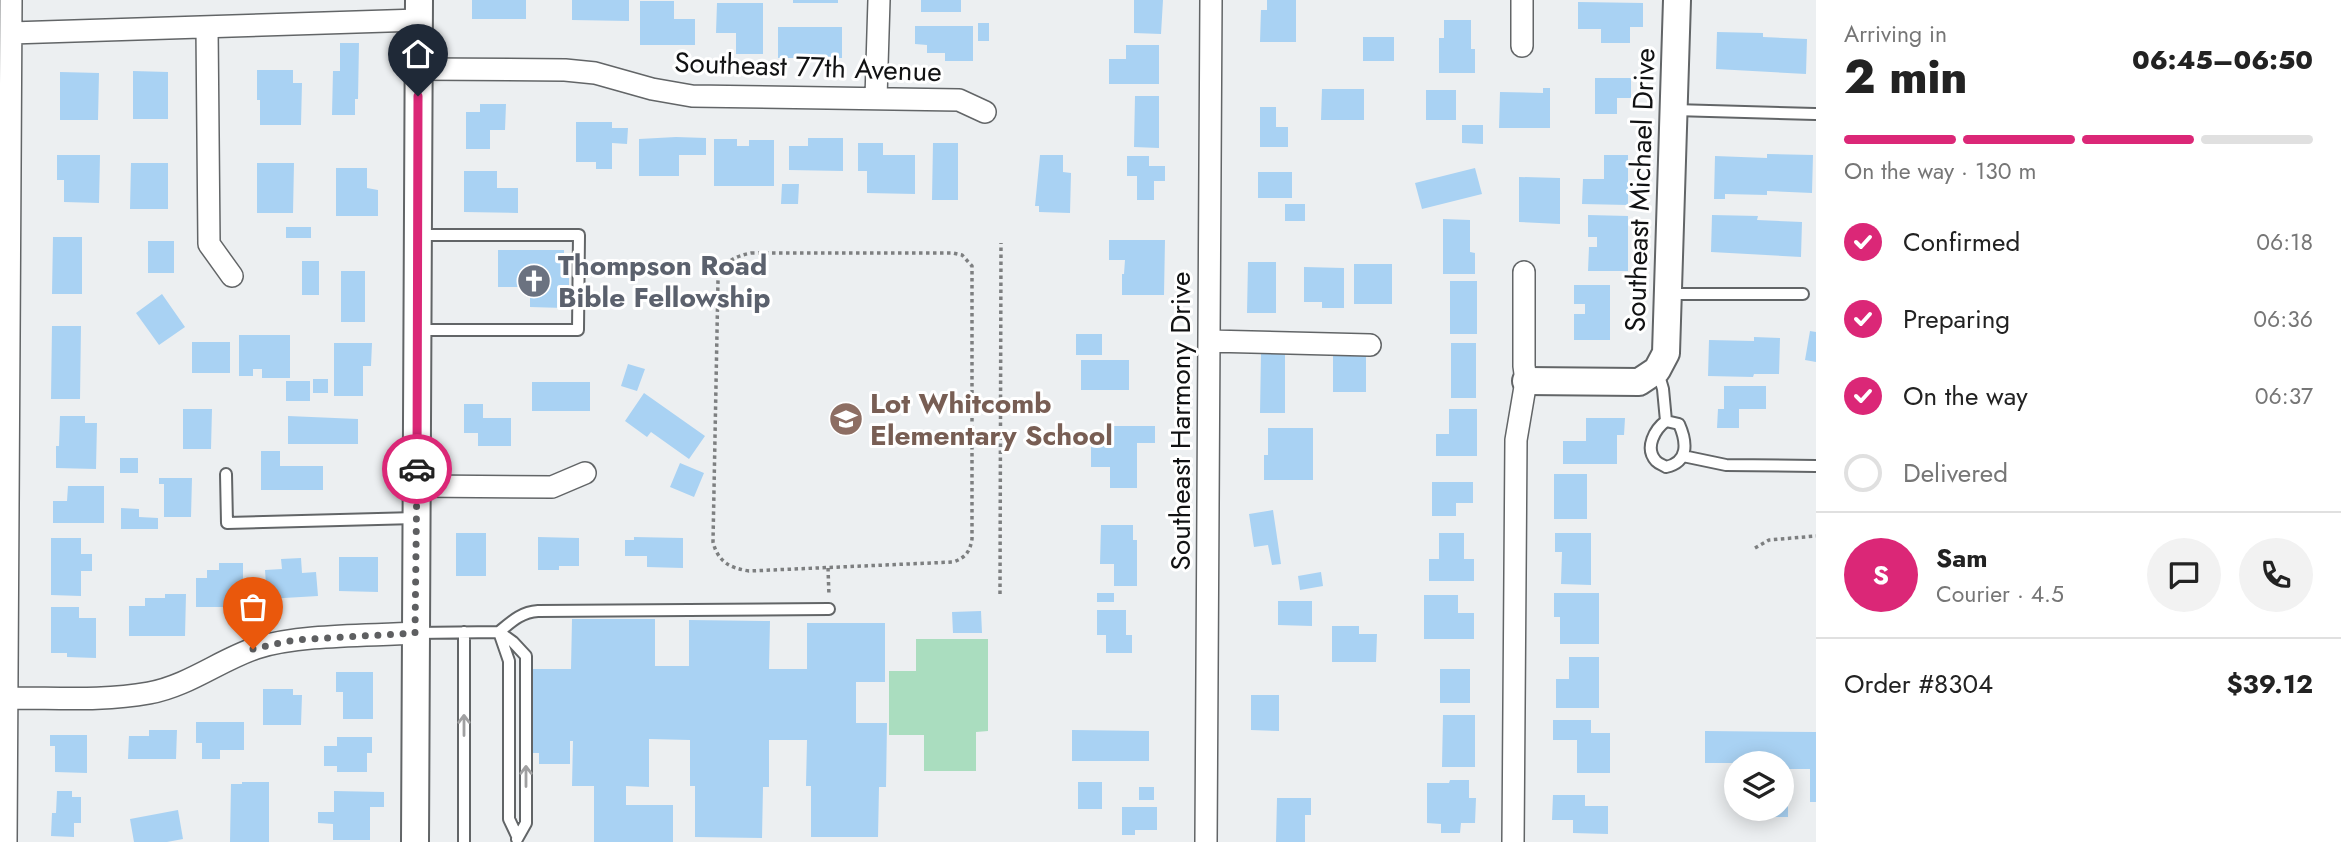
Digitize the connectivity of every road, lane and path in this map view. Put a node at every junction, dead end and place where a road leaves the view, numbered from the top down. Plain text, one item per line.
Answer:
1 (11, 0) edge
2 (879, 0) edge
3 (1211, 0) edge
4 (1522, 0) edge
5 (1677, 0) edge
6 (419, 10) edge
7 (207, 27) junction
8 (11, 33) junction
9 (1522, 46) dead end
10 (419, 69) junction
11 (876, 98) junction
12 (1674, 110) junction
13 (985, 111) dead end
14 (5, 112) edge
15 (1815, 114) edge
16 (418, 234) junction
17 (1001, 243) dead end
18 (1524, 272) dead end
19 (232, 276) dead end
20 (1669, 293) junction
21 (1803, 295) dead end
22 (417, 330) junction
23 (1209, 341) junction
24 (1370, 345) dead end
25 (1657, 370) junction
26 (1526, 381) junction
27 (1667, 421) junction
28 (1683, 456) junction
29 (1816, 467) edge
30 (585, 473) dead end
31 (226, 474) dead end
32 (417, 486) junction
33 (416, 518) junction
34 (1816, 536) edge
35 (1755, 548) dead end
36 (828, 568) junction
37 (1000, 594) dead end
38 (829, 609) joint
39 (464, 632) junction
40 (499, 632) junction
41 (415, 633) junction
42 (3, 698) edge
43 (517, 839) edge
44 (6, 842) edge
45 (415, 842) edge
46 (464, 842) edge
47 (1206, 842) edge
48 (1513, 842) edge

1 - 8 street
2 - 11 street
3 - 23 street, Southeast Harmony Drive
4 - 9 street
5 - 12 street, Southeast Michael Drive
6 - 7 street
6 - 10 street
7 - 8 street
7 - 19 street
8 - 14 street
10 - 11 street, Southeast 77th Avenue
10 - 16 street
11 - 13 street, Southeast 77th Avenue
12 - 15 lane
12 - 20 street, Southeast Michael Drive
14 - 42 street
16 - 22 street
16 - 22 lane
17 - 37 path
18 - 26 street
20 - 21 lane
20 - 25 street, Southeast Michael Drive
22 - 32 street
23 - 24 street
23 - 47 street, Southeast Harmony Drive
25 - 26 street, Southeast Michael Drive
25 - 27 lane
26 - 48 street
27 - 28 lane
27 - 28 lane
28 - 29 lane
30 - 32 street
31 - 33 lane
32 - 33 street
33 - 41 street
34 - 35 path
36 - 36 path
36 - 38 path
38 - 40 lane
39 - 40 lane
39 - 41 lane
46 -> 39 lane
40 - 43 lane
43 -> 40 lane
41 - 42 street
41 - 45 street
42 - 44 street

